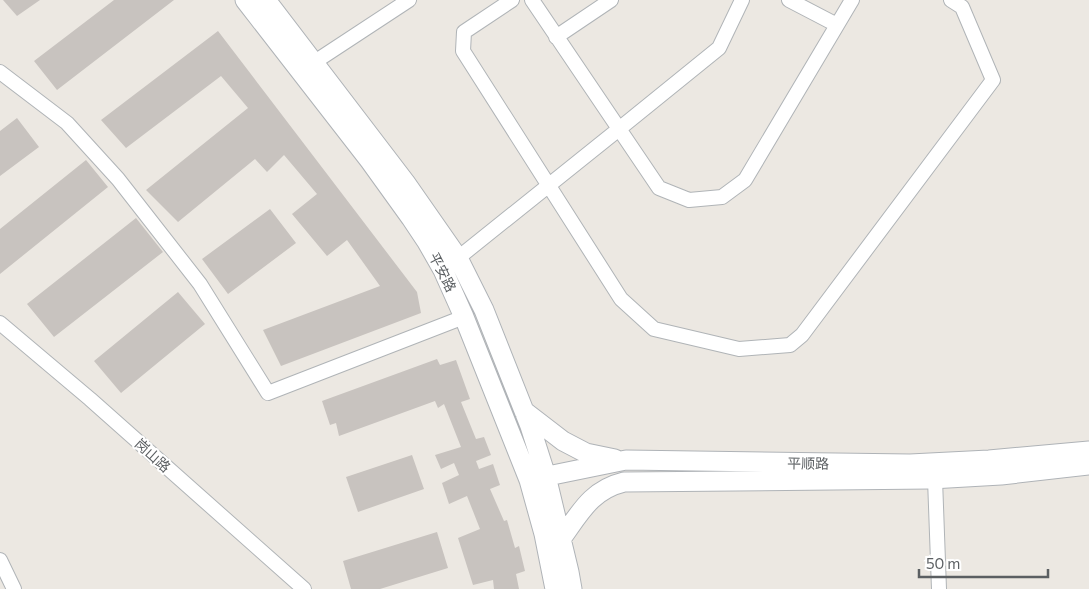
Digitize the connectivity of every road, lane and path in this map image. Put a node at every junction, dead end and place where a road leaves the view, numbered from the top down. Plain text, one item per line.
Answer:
1 (245, 0) edge
2 (266, 0) edge
3 (409, 0) edge
4 (512, 0) edge
5 (532, 0) edge
6 (611, 0) edge
7 (742, 0) edge
8 (789, 0) edge
9 (852, 0) edge
10 (950, 0) edge
11 (837, 25) junction
12 (556, 37) junction
13 (307, 67) junction
14 (0, 72) edge
15 (619, 129) junction
16 (549, 186) junction
17 (458, 258) junction
18 (464, 317) junction
19 (0, 323) edge
20 (524, 411) junction
21 (1089, 450) edge
22 (626, 460) junction
23 (1089, 466) edge
24 (537, 478) junction
25 (936, 479) junction
26 (561, 539) junction
27 (1, 566) edge
28 (14, 589) edge
29 (304, 589) edge
30 (556, 589) edge
31 (572, 589) edge
32 (939, 589) edge

1 - 13 main road, 平安路
2 - 13 main road, 平安路
3 - 13 street
4 - 16 street
5 - 12 street
6 - 12 street
7 - 15 street
8 - 11 street
9 - 11 street
10 - 16 street
11 - 15 street
12 - 15 street
13 - 17 main road, 平安路
13 - 18 main road, 平安路
14 - 18 street
15 - 16 street
16 - 17 street
17 - 20 main road, 平安路
18 - 24 main road, 平安路
19 - 29 street, 岗山路
20 - 22 main road
20 - 24 main road, 平安路
21 - 22 main road, 平顺路
22 - 24 main road, 平顺路
23 - 25 main road, 平顺路
24 - 26 main road, 平安路
24 - 30 main road, 平安路
25 - 26 main road, 平顺路
25 - 32 street
26 - 31 main road, 平安路
27 - 28 street

